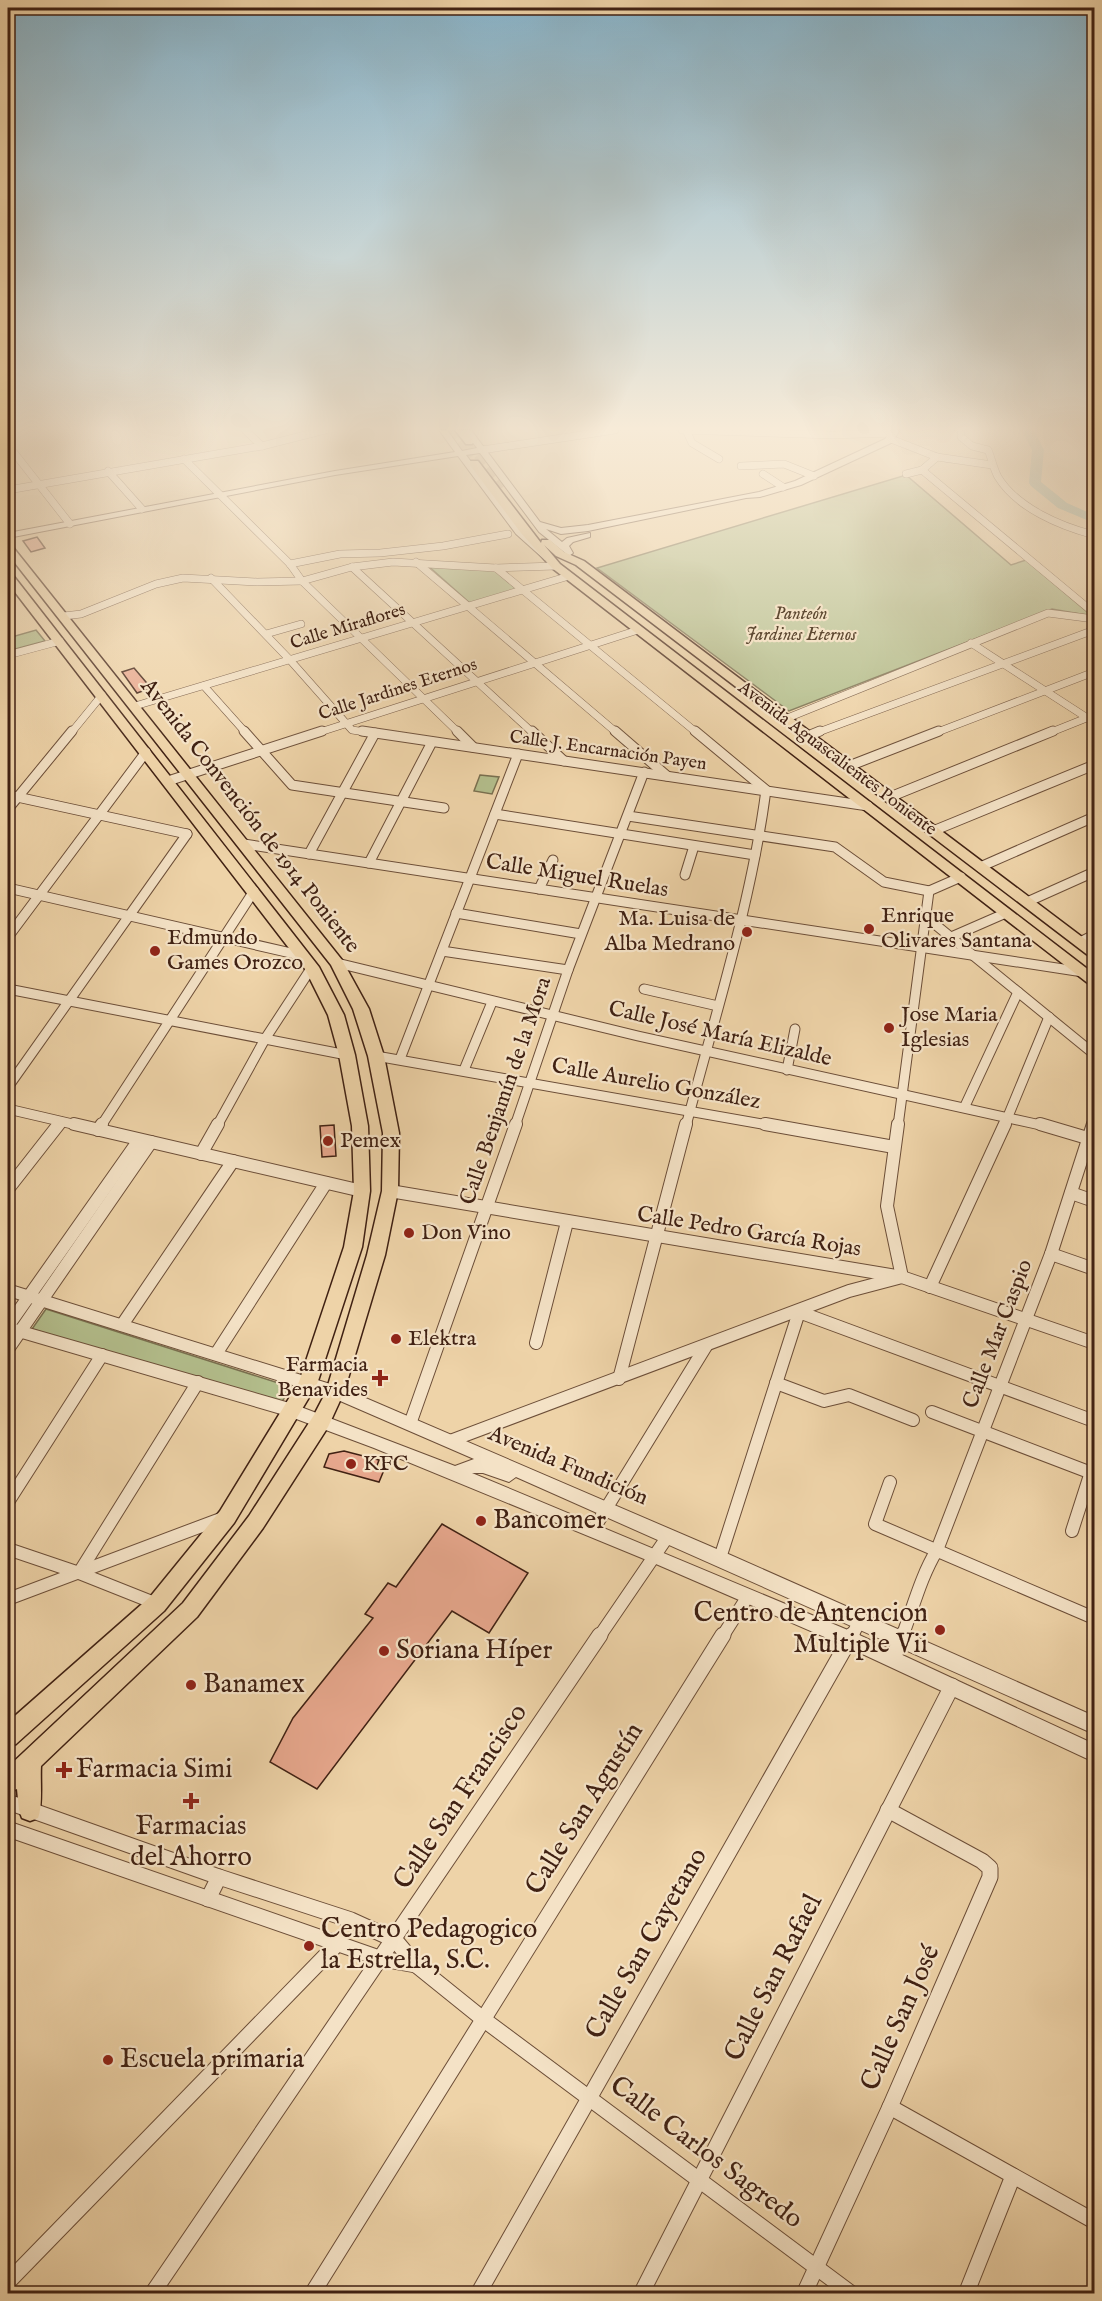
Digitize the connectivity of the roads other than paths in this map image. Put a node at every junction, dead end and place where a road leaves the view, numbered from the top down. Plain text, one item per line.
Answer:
1 (263, 537) edge
2 (488, 537) edge
3 (531, 537) edge
4 (542, 537) edge
5 (552, 537) edge
6 (577, 537) edge
7 (1004, 537) edge
8 (8, 548) edge
9 (566, 551) junction
10 (416, 562) junction
11 (580, 563) junction
12 (290, 564) junction
13 (556, 566) junction
14 (352, 567) junction
15 (496, 568) junction
16 (8, 576) edge
17 (569, 576) junction
18 (211, 578) junction
19 (302, 580) junction
20 (522, 590) junction
21 (469, 606) junction
22 (1095, 613) edge
23 (1095, 619) edge
24 (67, 620) junction
25 (413, 623) junction
26 (301, 624) dead end
27 (638, 630) junction
28 (1095, 630) edge
29 (266, 634) junction
30 (363, 638) junction
31 (60, 641) junction
32 (971, 643) junction
33 (590, 646) junction
34 (8, 655) edge
35 (290, 660) junction
36 (536, 663) junction
37 (1003, 663) junction
38 (1095, 672) edge
39 (478, 682) junction
40 (204, 686) junction
41 (1045, 690) junction
42 (102, 695) junction
43 (425, 699) junction
44 (135, 706) junction
45 (1092, 718) edge
46 (785, 719) junction
47 (347, 724) junction
48 (375, 733) junction
49 (808, 736) junction
50 (432, 742) junction
51 (473, 747) junction
52 (262, 751) junction
53 (146, 752) junction
54 (518, 754) junction
55 (564, 761) junction
56 (1095, 765) edge
57 (849, 766) junction
58 (644, 772) junction
59 (186, 775) junction
60 (668, 776) junction
61 (168, 781) junction
62 (766, 790) junction
63 (342, 794) junction
64 (8, 795) edge
65 (18, 797) junction
66 (890, 797) junction
67 (400, 802) junction
68 (868, 806) junction
69 (444, 808) dead end
70 (8, 809) edge
71 (98, 814) junction
72 (495, 814) junction
73 (628, 816) junction
74 (1095, 817) edge
75 (203, 828) junction
76 (933, 831) junction
77 (187, 834) junction
78 (620, 834) junction
79 (760, 835) junction
80 (244, 844) junction
81 (694, 846) junction
82 (309, 854) junction
83 (755, 855) junction
84 (553, 860) dead end
85 (369, 863) junction
86 (980, 867) junction
87 (1095, 872) edge
88 (685, 875) dead end
89 (961, 877) junction
90 (470, 879) junction
91 (8, 888) edge
92 (539, 889) junction
93 (254, 891) junction
94 (929, 891) junction
95 (38, 895) junction
96 (594, 898) junction
97 (1027, 902) junction
98 (1006, 913) junction
99 (456, 914) junction
100 (129, 916) junction
101 (926, 917) junction
102 (740, 920) junction
103 (581, 934) junction
104 (1095, 935) edge
105 (8, 937) edge
106 (951, 937) junction
107 (224, 938) junction
108 (1080, 942) junction
109 (922, 948) junction
110 (442, 951) junction
111 (1095, 953) edge
112 (972, 954) junction
113 (308, 962) junction
114 (337, 963) junction
115 (568, 970) junction
116 (1083, 972) junction
117 (1095, 981) edge
118 (428, 987) junction
119 (8, 989) edge
120 (644, 989) dead end
121 (1018, 992) junction
122 (68, 1002) junction
123 (492, 1002) junction
124 (718, 1005) junction
125 (552, 1017) junction
126 (1049, 1017) junction
127 (170, 1021) junction
128 (795, 1029) dead end
129 (266, 1039) junction
130 (704, 1051) junction
131 (1095, 1054) edge
132 (347, 1055) junction
133 (376, 1056) junction
134 (400, 1059) junction
135 (464, 1070) junction
136 (788, 1070) junction
137 (531, 1082) junction
138 (8, 1087) edge
139 (900, 1094) junction
140 (965, 1106) junction
141 (8, 1109) edge
142 (688, 1110) junction
143 (1008, 1117) junction
144 (61, 1122) junction
145 (1095, 1122) edge
146 (98, 1130) junction
147 (1091, 1139) edge
148 (139, 1140) junction
149 (152, 1143) junction
150 (894, 1147) junction
151 (201, 1154) junction
152 (233, 1161) junction
153 (326, 1183) junction
154 (8, 1190) edge
155 (362, 1191) junction
156 (390, 1191) junction
157 (1071, 1194) junction
158 (1095, 1202) edge
159 (487, 1208) junction
160 (567, 1222) junction
161 (657, 1237) junction
162 (1051, 1254) junction
163 (1095, 1269) edge
164 (902, 1277) junction
165 (930, 1287) junction
166 (8, 1290) edge
167 (35, 1298) junction
168 (799, 1312) junction
169 (1026, 1319) junction
170 (122, 1325) junction
171 (12, 1329) edge
172 (536, 1343) dead end
173 (1095, 1343) edge
174 (706, 1346) junction
175 (8, 1349) edge
176 (216, 1354) junction
177 (102, 1355) junction
178 (619, 1378) junction
179 (198, 1382) junction
180 (776, 1383) junction
181 (308, 1384) junction
182 (1000, 1386) junction
183 (335, 1392) junction
184 (293, 1411) junction
185 (932, 1412) dead end
186 (913, 1420) dead end
187 (321, 1421) junction
188 (1095, 1421) edge
189 (410, 1424) junction
190 (984, 1431) junction
191 (450, 1441) junction
192 (458, 1473) junction
193 (1093, 1473) edge
194 (535, 1478) junction
195 (890, 1482) dead end
196 (8, 1502) edge
197 (606, 1508) junction
198 (226, 1517) junction
199 (592, 1530) junction
200 (1072, 1532) dead end
201 (669, 1536) junction
202 (8, 1549) edge
203 (935, 1555) junction
204 (655, 1556) junction
205 (720, 1558) junction
206 (79, 1573) junction
207 (748, 1596) junction
208 (8, 1599) edge
209 (157, 1604) junction
210 (1095, 1618) edge
211 (860, 1621) junction
212 (849, 1640) junction
213 (901, 1640) junction
214 (893, 1659) junction
215 (952, 1686) junction
216 (1095, 1725) edge
217 (8, 1736) edge
218 (1095, 1753) edge
219 (30, 1761) junction
220 (8, 1782) edge
221 (8, 1802) edge
222 (30, 1810) junction
223 (888, 1810) junction
224 (8, 1829) edge
225 (219, 1877) junction
226 (208, 1899) junction
227 (395, 1940) junction
228 (339, 1942) junction
229 (382, 1959) junction
230 (416, 1965) junction
231 (483, 2019) junction
232 (589, 2098) junction
233 (890, 2107) junction
234 (1013, 2176) junction
235 (699, 2180) junction
236 (1095, 2221) edge
237 (816, 2267) junction
238 (8, 2282) edge
239 (152, 2294) edge
240 (312, 2294) edge
241 (478, 2294) edge
242 (641, 2294) edge
243 (804, 2294) edge
244 (852, 2294) edge
245 (966, 2294) edge

1 - 12 street
2 - 12 street
3 - 13 main road, Avenida Aguascalientes Poniente
4 - 11 main road, Avenida Aguascalientes Poniente
5 - 9 street, Avenida Aguascalientes Poniente
6 - 9 street
7 - 22 street
8 - 24 main road, Avenida Convención de 1914 Poniente
9 - 11 street, Avenida Aguascalientes Poniente
10 - 14 street
10 - 15 street
10 - 21 street
11 - 46 main road, Avenida Aguascalientes Poniente
12 - 19 street
13 - 15 street
13 - 17 main road, Avenida Aguascalientes Poniente
14 - 19 street
14 - 25 street
15 - 20 street
16 - 31 main road, Avenida Convención de 1914 Poniente
17 - 20 street, Calle Miraflores
17 - 27 main road, Avenida Aguascalientes Poniente
18 - 19 street
18 - 24 street
18 - 29 street
19 - 30 street
20 - 21 street, Calle Miraflores
20 - 33 street
21 - 25 street, Calle Miraflores
21 - 36 street
23 - 32 street
24 - 44 main road, Avenida Convención de 1914 Poniente
25 - 30 street, Calle Miraflores
25 - 39 street
26 - 29 street
27 - 33 street, Calle Jardines Eternos
27 - 68 main road, Avenida Aguascalientes Poniente
28 - 37 street
29 - 35 street
30 - 35 street, Calle Miraflores
30 - 43 street
31 - 34 street
31 - 42 main road, Avenida Convención de 1914 Poniente
32 - 37 street
32 - 46 street
33 - 36 street, Calle Jardines Eternos
33 - 62 street
35 - 40 street, Calle Miraflores
35 - 47 street
36 - 39 street, Calle Jardines Eternos
36 - 60 street
37 - 41 street
37 - 49 street
38 - 41 street
39 - 43 street, Calle Jardines Eternos
39 - 55 street
40 - 44 street, Calle Miraflores
40 - 52 street
41 - 45 street
41 - 57 street
42 - 53 main road, Avenida Convención de 1914 Poniente
42 - 65 street
43 - 47 street, Calle Jardines Eternos
43 - 51 street
44 - 59 main road, Avenida Convención de 1914 Poniente
45 - 66 street
46 - 49 main road, Avenida Aguascalientes Poniente
47 - 48 street, Calle J. Encarnación Payen
47 - 52 street, Calle Jardines Eternos
48 - 50 street, Calle J. Encarnación Payen
48 - 63 street
49 - 57 main road, Avenida Aguascalientes Poniente
50 - 51 street, Calle J. Encarnación Payen
50 - 67 street
51 - 54 street, Calle J. Encarnación Payen
52 - 59 street, Calle Jardines Eternos
52 - 63 street
53 - 61 main road, Avenida Convención de 1914 Poniente
53 - 71 street
54 - 55 street, Calle J. Encarnación Payen
54 - 72 street
55 - 58 street, Calle J. Encarnación Payen
56 - 76 street
57 - 66 main road, Avenida Aguascalientes Poniente
58 - 60 street, Calle J. Encarnación Payen
58 - 73 street, Calle Benjamín de la Mora
59 - 61 street, Calle Jardines Eternos
59 - 80 main road, Avenida Convención de 1914 Poniente
60 - 62 street, Calle J. Encarnación Payen
61 - 75 main road, Avenida Convención de 1914 Poniente
62 - 68 street, Calle J. Encarnación Payen
62 - 79 street
63 - 67 street
63 - 82 street
64 - 65 street
65 - 70 street
65 - 71 street
66 - 76 main road, Avenida Aguascalientes Poniente
67 - 69 street
67 - 85 street
68 - 89 main road, Avenida Aguascalientes Poniente
71 - 77 street
71 - 95 street
72 - 78 street
72 - 90 street
73 - 78 street, Calle Benjamín de la Mora
73 - 79 street
74 - 86 street
75 - 77 street
75 - 93 main road, Avenida Convención de 1914 Poniente
76 - 86 main road, Avenida Aguascalientes Poniente
77 - 100 street
78 - 81 street
78 - 96 street, Calle Benjamín de la Mora
79 - 83 street
79 - 94 street
80 - 82 street, Calle Miguel Ruelas
80 - 114 main road, Avenida Convención de 1914 Poniente
81 - 83 street
81 - 88 street
82 - 85 street, Calle Miguel Ruelas
83 - 102 street
84 - 92 street
85 - 90 street, Calle Miguel Ruelas
86 - 97 main road, Avenida Aguascalientes Poniente
87 - 97 street
89 - 94 street
89 - 98 main road, Avenida Aguascalientes Poniente
90 - 92 street, Calle Miguel Ruelas
90 - 99 street
91 - 95 street
92 - 96 street, Calle Miguel Ruelas
93 - 107 street
93 - 113 main road, Avenida Convención de 1914 Poniente
94 - 101 street
95 - 100 street
95 - 105 street
96 - 102 street, Calle Miguel Ruelas
96 - 103 street, Calle Benjamín de la Mora
97 - 108 main road, Avenida Aguascalientes Poniente
98 - 106 street
98 - 116 main road, Avenida Aguascalientes Poniente
99 - 103 street
99 - 110 street
100 - 107 street
100 - 122 street
101 - 106 street
101 - 109 street
102 - 109 street, Calle Miguel Ruelas
102 - 124 street
103 - 115 street, Calle Benjamín de la Mora
104 - 108 street
106 - 112 street
107 - 113 street
107 - 127 street
108 - 111 main road, Avenida Aguascalientes Poniente
109 - 112 street, Calle Miguel Ruelas
109 - 139 street
110 - 115 street
110 - 118 street
112 - 116 street, Calle Miguel Ruelas
112 - 121 street
113 - 129 street
113 - 132 main road, Avenida Convención de 1914 Poniente
114 - 118 street, Calle José María Elizalde
114 - 133 main road, Avenida Convención de 1914 Poniente
115 - 125 street, Calle Benjamín de la Mora
116 - 117 main road, Avenida Aguascalientes Poniente
118 - 123 street, Calle José María Elizalde
118 - 134 street
119 - 122 street
120 - 124 street
121 - 126 street
121 - 140 street
122 - 127 street
122 - 138 street
123 - 125 street, Calle José María Elizalde
123 - 135 street
124 - 130 street
125 - 130 street, Calle José María Elizalde
125 - 137 street, Calle Benjamín de la Mora
126 - 131 street
126 - 143 street
127 - 129 street
127 - 146 street
128 - 136 street
129 - 132 street
129 - 151 street
130 - 136 street, Calle José María Elizalde
130 - 142 street
132 - 155 main road, Avenida Convención de 1914 Poniente
133 - 134 street, Calle Aurelio González
133 - 156 main road, Avenida Convención de 1914 Poniente
134 - 135 street, Calle Aurelio González
135 - 137 street, Calle Aurelio González
136 - 139 street, Calle José María Elizalde
137 - 142 street, Calle Aurelio González
137 - 159 street, Calle Benjamín de la Mora
139 - 140 street, Calle José María Elizalde
139 - 150 street
140 - 143 street, Calle José María Elizalde
141 - 144 street
142 - 150 street, Calle Aurelio González
142 - 161 street
143 - 147 street, Calle José María Elizalde
143 - 165 street
144 - 146 street
144 - 154 street
145 - 147 street, Calle Mar Caspio
146 - 148 street
147 - 157 street, Calle Mar Caspio
148 - 149 street
148 - 167 street
149 - 151 street
149 - 167 street
150 - 164 street
151 - 152 street
152 - 153 street
152 - 170 street
153 - 155 street
153 - 176 street
155 - 181 main road, Avenida Convención de 1914 Poniente
156 - 159 street, Calle Pedro García Rojas
156 - 183 main road, Avenida Convención de 1914 Poniente
157 - 158 street
157 - 162 street, Calle Mar Caspio
159 - 160 street, Calle Pedro García Rojas
159 - 189 street, Calle Benjamín de la Mora
160 - 161 street, Calle Pedro García Rojas
160 - 172 street
161 - 164 street, Calle Pedro García Rojas
161 - 178 street
162 - 163 street
162 - 169 street, Calle Mar Caspio
164 - 165 street, Calle Pedro García Rojas
164 - 168 street
165 - 169 street, Calle Pedro García Rojas
166 - 167 street, Avenida Fundición
167 - 170 street, Avenida Fundición
167 - 171 street
168 - 174 street
168 - 180 street
168 - 182 street
169 - 173 street, Calle Pedro García Rojas
169 - 182 street, Calle Mar Caspio
170 - 176 street, Avenida Fundición
171 - 175 street
171 - 177 street
174 - 178 street
174 - 197 street
176 - 181 street, Avenida Fundición
177 - 179 street
177 - 196 street
178 - 191 street
179 - 184 street
179 - 206 street
180 - 186 street
180 - 205 street
181 - 183 street, Avenida Fundición
181 - 184 main road, Avenida Convención de 1914 Poniente
182 - 188 street
182 - 190 street, Calle Mar Caspio
183 - 187 main road, Avenida Convención de 1914 Poniente
183 - 189 street, Avenida Fundición
184 - 187 street
184 - 198 main road, Avenida Convención de 1914 Poniente
185 - 190 street
187 - 192 street
187 - 219 main road, Avenida Convención de 1914 Poniente
189 - 191 street, Avenida Fundición
190 - 193 street
190 - 203 street, Calle Mar Caspio
191 - 194 street, Avenida Fundición
192 - 194 street
192 - 199 street
193 - 200 street
194 - 197 street, Avenida Fundición
195 - 203 street
197 - 199 street
197 - 201 street, Avenida Fundición
198 - 206 street
198 - 209 main road, Avenida Convención de 1914 Poniente
199 - 204 street
201 - 204 street, Calle San Francisco
201 - 205 street, Avenida Fundición
202 - 206 street
203 - 210 street
203 - 213 street, Calle Mar Caspio
204 - 207 street
204 - 227 street, Calle San Francisco
205 - 211 street, Avenida Fundición
206 - 208 street
206 - 209 street
207 - 212 street
207 - 231 street, Calle San Agustín
209 - 217 main road, Avenida Convención de 1914 Poniente
211 - 212 street, Calle San Cayetano
211 - 213 street, Avenida Fundición
212 - 214 street
212 - 232 street, Calle San Cayetano
213 - 214 street, Calle Mar Caspio
213 - 216 street, Avenida Fundición
214 - 215 street
215 - 218 street
215 - 223 street, Calle San Rafael
219 - 220 main road, Avenida Convención de 1914 Poniente
219 - 222 main road
221 - 222 street, Calle Carlos Sagredo
222 - 225 street, Calle Carlos Sagredo
223 - 233 street, Calle San José
223 - 235 street, Calle San Rafael
224 - 226 street, Calle Carlos Sagredo
225 - 226 street
225 - 227 street, Calle Carlos Sagredo
226 - 228 street, Calle Carlos Sagredo
227 - 229 street, Calle San Francisco
227 - 230 street, Calle Carlos Sagredo
228 - 229 street, Calle Carlos Sagredo
228 - 238 street
229 - 230 street, Calle Carlos Sagredo
229 - 239 street, Calle San Francisco
230 - 231 street, Calle Carlos Sagredo
231 - 232 street, Calle Carlos Sagredo
231 - 240 street, Calle San Agustín
232 - 235 street, Calle Carlos Sagredo
232 - 241 street, Calle San Cayetano
233 - 234 street
233 - 237 street, Calle San José
234 - 236 street
234 - 245 street
235 - 237 street, Calle Carlos Sagredo
235 - 242 street, Calle San Rafael
237 - 243 street, Calle San José
237 - 244 street, Calle Carlos Sagredo

